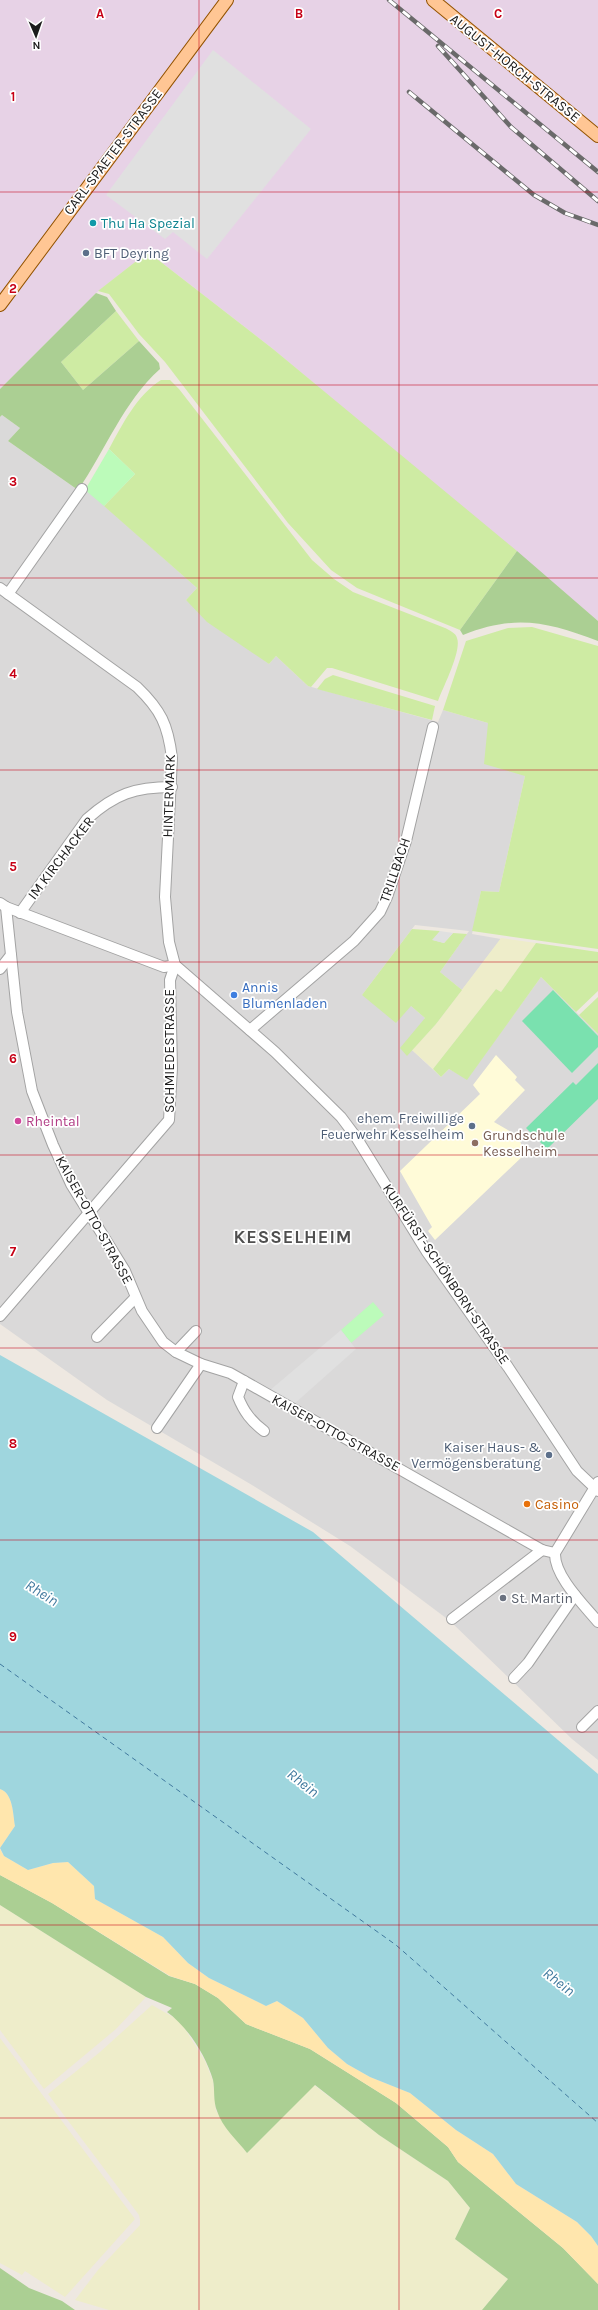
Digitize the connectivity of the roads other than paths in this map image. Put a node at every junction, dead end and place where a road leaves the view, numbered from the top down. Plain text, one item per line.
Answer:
1 (227, 0) edge
2 (433, 0) edge
3 (598, 136) edge
4 (0, 304) edge
5 (82, 489) dead end
6 (4, 591) edge
7 (433, 727) dead end
8 (172, 787) junction
9 (3, 905) edge
10 (20, 913) junction
11 (11, 955) junction
12 (176, 965) junction
13 (0, 969) edge
14 (250, 1030) junction
15 (88, 1212) junction
16 (135, 1298) junction
17 (0, 1316) edge
18 (196, 1331) dead end
19 (97, 1337) dead end
20 (176, 1352) junction
21 (201, 1364) junction
22 (244, 1381) junction
23 (157, 1428) dead end
24 (264, 1431) dead end
25 (596, 1487) edge
26 (542, 1550) junction
27 (555, 1553) junction
28 (575, 1595) junction
29 (452, 1619) dead end
30 (598, 1622) edge
31 (514, 1678) dead end
32 (598, 1711) edge
33 (582, 1727) dead end

1 - 4 main road, CARL-SPAETER-STRASSE
2 - 3 main road, AUGUST-HORCH-STRASSE
5 - 6 street
6 - 8 street, HINTERMARK
7 - 14 street, TRILLBACH
8 - 10 street, IM KIRCHACKER
8 - 12 street, HINTERMARK
9 - 10 street
9 - 11 street, KAISER-OTTO-STRASSE
10 - 12 street
11 - 13 street
11 - 15 street, KAISER-OTTO-STRASSE
12 - 14 street, KURFÜRST-SCHÖNBORN-STRASSE
12 - 15 street, SCHMIEDESTRASSE
14 - 25 street, KURFÜRST-SCHÖNBORN-STRASSE
15 - 16 street, KAISER-OTTO-STRASSE
15 - 17 street, SCHMIEDESTRASSE
16 - 19 street, KAISER-OTTO-STRASSE
16 - 20 street, KAISER-OTTO-STRASSE
18 - 20 street
20 - 21 street, KAISER-OTTO-STRASSE
21 - 22 street, KAISER-OTTO-STRASSE
21 - 23 street
22 - 24 street
22 - 26 street, KAISER-OTTO-STRASSE
25 - 27 street
26 - 27 street, KAISER-OTTO-STRASSE
26 - 29 street
27 - 28 street
28 - 30 street
28 - 31 street
32 - 33 street

